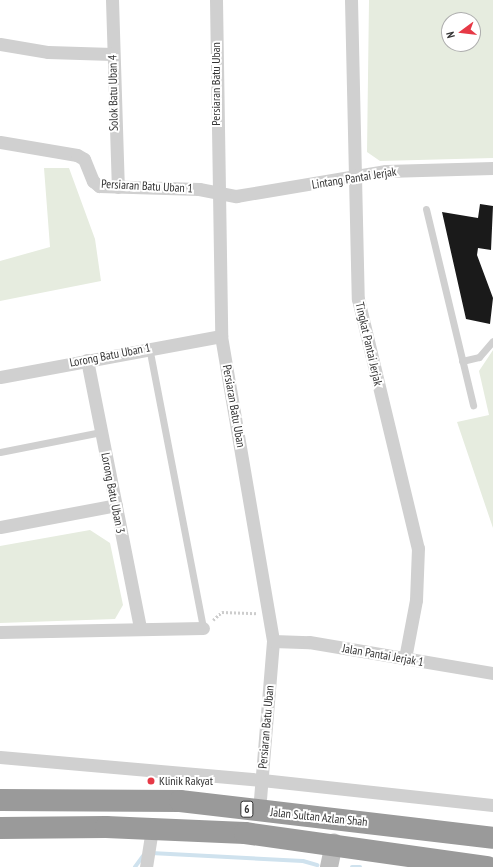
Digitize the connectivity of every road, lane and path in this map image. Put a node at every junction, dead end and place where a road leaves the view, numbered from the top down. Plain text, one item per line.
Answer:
1 (112, 0) edge
2 (216, 0) edge
3 (351, 0) edge
4 (0, 44) edge
5 (112, 54) junction
6 (0, 142) edge
7 (493, 168) edge
8 (357, 175) junction
9 (118, 187) junction
10 (217, 192) junction
11 (426, 209) dead end
12 (221, 336) junction
13 (493, 341) edge
14 (149, 347) junction
15 (87, 360) junction
16 (462, 361) junction
17 (0, 376) edge
18 (473, 405) dead end
19 (101, 432) junction
20 (0, 452) edge
21 (116, 505) junction
22 (0, 527) edge
23 (270, 613) junction
24 (140, 627) junction
25 (203, 628) junction
26 (0, 632) edge
27 (273, 641) junction
28 (405, 658) junction
29 (493, 673) edge
30 (0, 757) edge
31 (262, 780) junction
32 (0, 800) edge
33 (493, 805) edge
34 (259, 810) junction
35 (0, 828) edge
36 (151, 838) junction
37 (493, 838) edge
38 (334, 843) junction
39 (147, 865) edge
40 (464, 865) edge
41 (329, 867) edge
42 (488, 867) edge

1 - 5 street, Solok Batu Uban 4
2 - 10 street, Persiaran Batu Uban
3 - 8 street, Tingkat Pantai Jerjak
4 - 5 street
5 - 9 street, Solok Batu Uban 4
6 - 9 street, Persiaran Batu Uban 1
7 - 8 street, Lintang Pantai Jerjak
8 - 10 street, Lintang Pantai Jerjak
8 - 28 street, Tingkat Pantai Jerjak
9 - 10 street, Persiaran Batu Uban 1
10 - 12 street, Persiaran Batu Uban
11 - 16 lane
12 - 14 street, Lorong Batu Uban 1
12 - 23 street, Persiaran Batu Uban
13 - 16 lane
14 - 15 street, Lorong Batu Uban 1
14 - 25 lane
15 - 17 street, Lorong Batu Uban 1
15 - 19 street, Lorong Batu Uban 3
16 - 18 lane
19 - 20 lane
19 - 21 street, Lorong Batu Uban 3
21 - 22 street
21 - 24 street, Lorong Batu Uban 3
23 - 25 path
23 - 27 street, Persiaran Batu Uban
24 - 25 street
24 - 26 street
27 - 28 street, Jalan Pantai Jerjak 1
27 - 31 street, Persiaran Batu Uban
28 - 29 street, Jalan Pantai Jerjak 1
30 - 31 street
31 - 33 street
31 - 34 street, Persiaran Batu Uban
32 - 34 highway, Jalan Sultan Azlan Shah / 6
34 - 37 highway, Jalan Sultan Azlan Shah / 6
35 - 36 highway, Jalan Sultan Azlan Shah / 6
36 - 38 highway, Jalan Sultan Azlan Shah / 6
36 - 39 street
38 - 40 highway, Jalan Sultan Azlan Shah / 6
38 - 41 street
40 - 42 highway, Jalan Sultan Azlan Shah / 6

